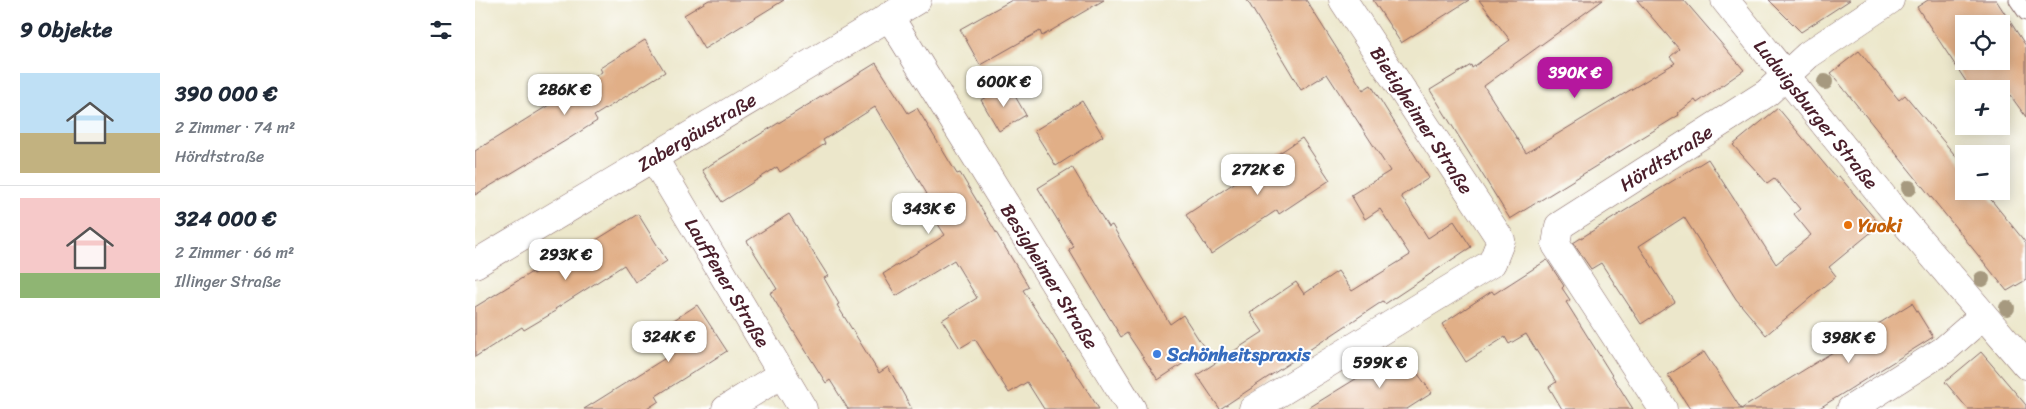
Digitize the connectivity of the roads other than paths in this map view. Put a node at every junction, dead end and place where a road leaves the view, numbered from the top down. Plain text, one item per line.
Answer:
1 (917, 0) edge
2 (1343, 0) edge
3 (1725, 0) edge
4 (1890, 0) edge
5 (2017, 0) edge
6 (2026, 13) edge
7 (889, 16) junction
8 (1785, 75) junction
9 (653, 157) junction
10 (475, 264) edge
11 (1983, 316) junction
12 (2022, 353) edge
13 (782, 374) junction
14 (727, 409) edge
15 (803, 409) edge
16 (1133, 409) edge
17 (1253, 409) edge
18 (1663, 409) edge
19 (1851, 409) edge

1 - 7 street, Zabergäustraße
2 - 17 street, Bietigheimer Straße
3 - 8 street, Ludwigsburger Straße
4 - 8 street, Hördtstraße
5 - 6 lane
7 - 9 street, Zabergäustraße
7 - 16 street, Besigheimer Straße
8 - 11 street, Ludwigsburger Straße
8 - 18 street, Hördtstraße
9 - 10 street, Zabergäustraße
9 - 13 street, Lauffener Straße
11 - 12 street, Ludwigsburger Straße
11 - 19 street
13 - 14 street
13 - 15 street, Lauffener Straße

